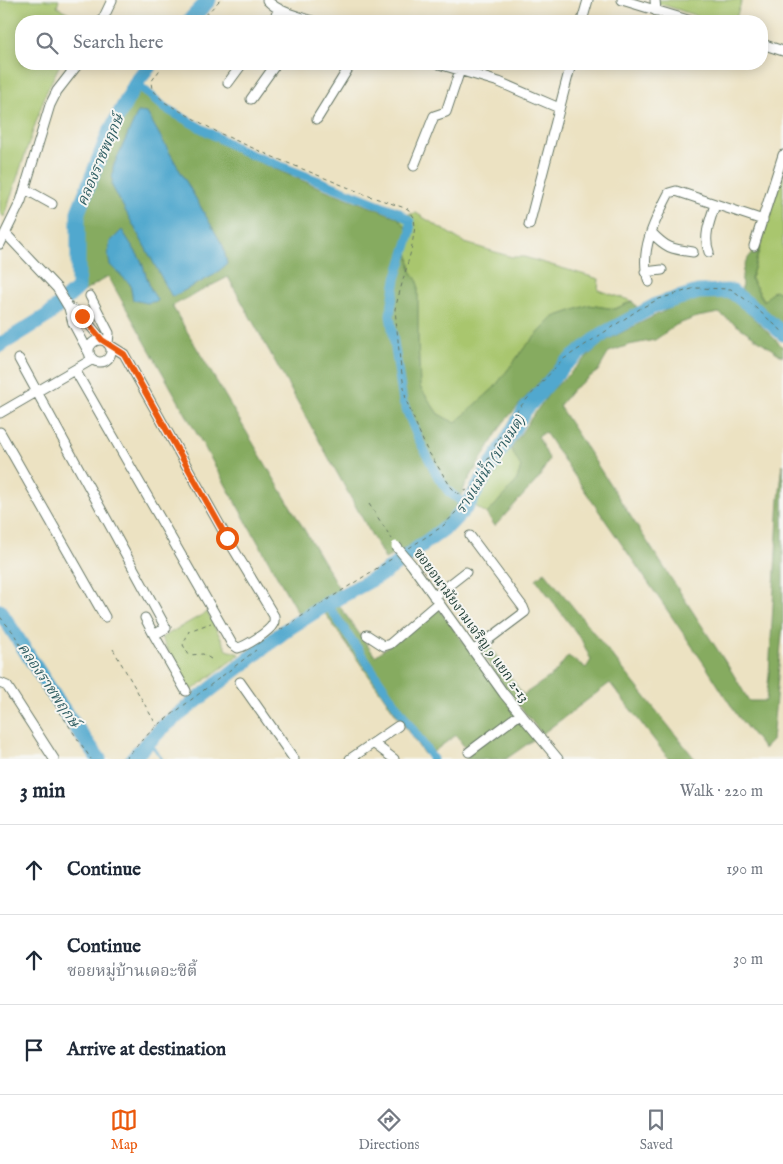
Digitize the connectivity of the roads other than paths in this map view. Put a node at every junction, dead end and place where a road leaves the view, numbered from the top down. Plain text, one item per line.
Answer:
1 (112, 0) edge
2 (267, 0) edge
3 (588, 0) edge
4 (622, 0) edge
5 (655, 0) edge
6 (280, 9) junction
7 (656, 10) junction
8 (105, 15) edge
9 (276, 15) edge
10 (294, 15) edge
11 (584, 15) edge
12 (672, 15) edge
13 (768, 46) edge
14 (783, 51) edge
15 (73, 70) edge
16 (238, 70) edge
17 (272, 70) edge
18 (347, 70) edge
19 (460, 70) joint
20 (569, 70) edge
21 (228, 83) dead end
22 (250, 99) dead end
23 (559, 108) junction
24 (317, 119) dead end
25 (783, 155) edge
26 (414, 166) dead end
27 (25, 189) junction
28 (52, 204) dead end
29 (715, 205) junction
30 (763, 220) junction
31 (529, 225) dead end
32 (651, 232) junction
33 (6, 234) junction
34 (0, 244) edge
35 (754, 246) dead end
36 (693, 252) dead end
37 (709, 252) dead end
38 (662, 270) dead end
39 (645, 272) junction
40 (649, 282) dead end
41 (90, 296) dead end
42 (68, 306) junction
43 (105, 342) junction
44 (91, 356) junction
45 (19, 359) dead end
46 (75, 370) junction
47 (36, 392) junction
48 (0, 412) edge
49 (0, 432) edge
50 (470, 536) dead end
51 (396, 546) road end
52 (466, 572) dead end
53 (436, 600) junction
54 (105, 617) dead end
55 (145, 618) dead end
56 (154, 635) junction
57 (367, 635) dead end
58 (473, 651) junction
59 (240, 682) dead end
60 (0, 683) edge
61 (186, 691) dead end
62 (520, 714) junction
63 (398, 726) dead end
64 (373, 743) junction
65 (469, 752) dead end
66 (54, 759) edge
67 (294, 759) edge
68 (350, 759) edge
69 (394, 759) edge
70 (558, 759) edge

1 - 8 street
2 - 6 street
3 - 11 street
4 - 7 street
5 - 7 street
6 - 9 street
6 - 10 street
7 - 12 street
13 - 14 street
15 - 27 street
16 - 21 street
17 - 22 street
18 - 24 street
19 - 23 street
19 - 26 street
20 - 23 street
23 - 31 street
25 - 30 street
27 - 28 street
27 - 33 street
29 - 30 street
29 - 32 street
29 - 37 street
30 - 35 street
32 - 36 street
32 - 39 street
33 - 34 street
33 - 42 street
38 - 39 street
39 - 40 street
41 - 43 street
42 - 43 street
42 - 44 street
43 - 44 street
43 - 44 street
43 - 46 street
44 - 46 street
45 - 47 street
46 - 47 street
47 - 48 street
47 - 56 street
49 - 54 street
50 - 58 street
51 - 53 street, ซอยอนามัยงามเจริญ 9 แยก 2-13, bridge
52 - 53 street
53 - 57 street
53 - 58 street, ซอยอนามัยงามเจริญ 9 แยก 2-13
55 - 56 street
56 - 61 street
58 - 62 street, ซอยอนามัยงามเจริญ 9 แยก 2-13
59 - 67 street
60 - 66 street
62 - 65 street
62 - 70 street, ซอยอนามัยงามเจริญ 9 แยก 2-13
63 - 64 street
64 - 68 street
64 - 69 street

